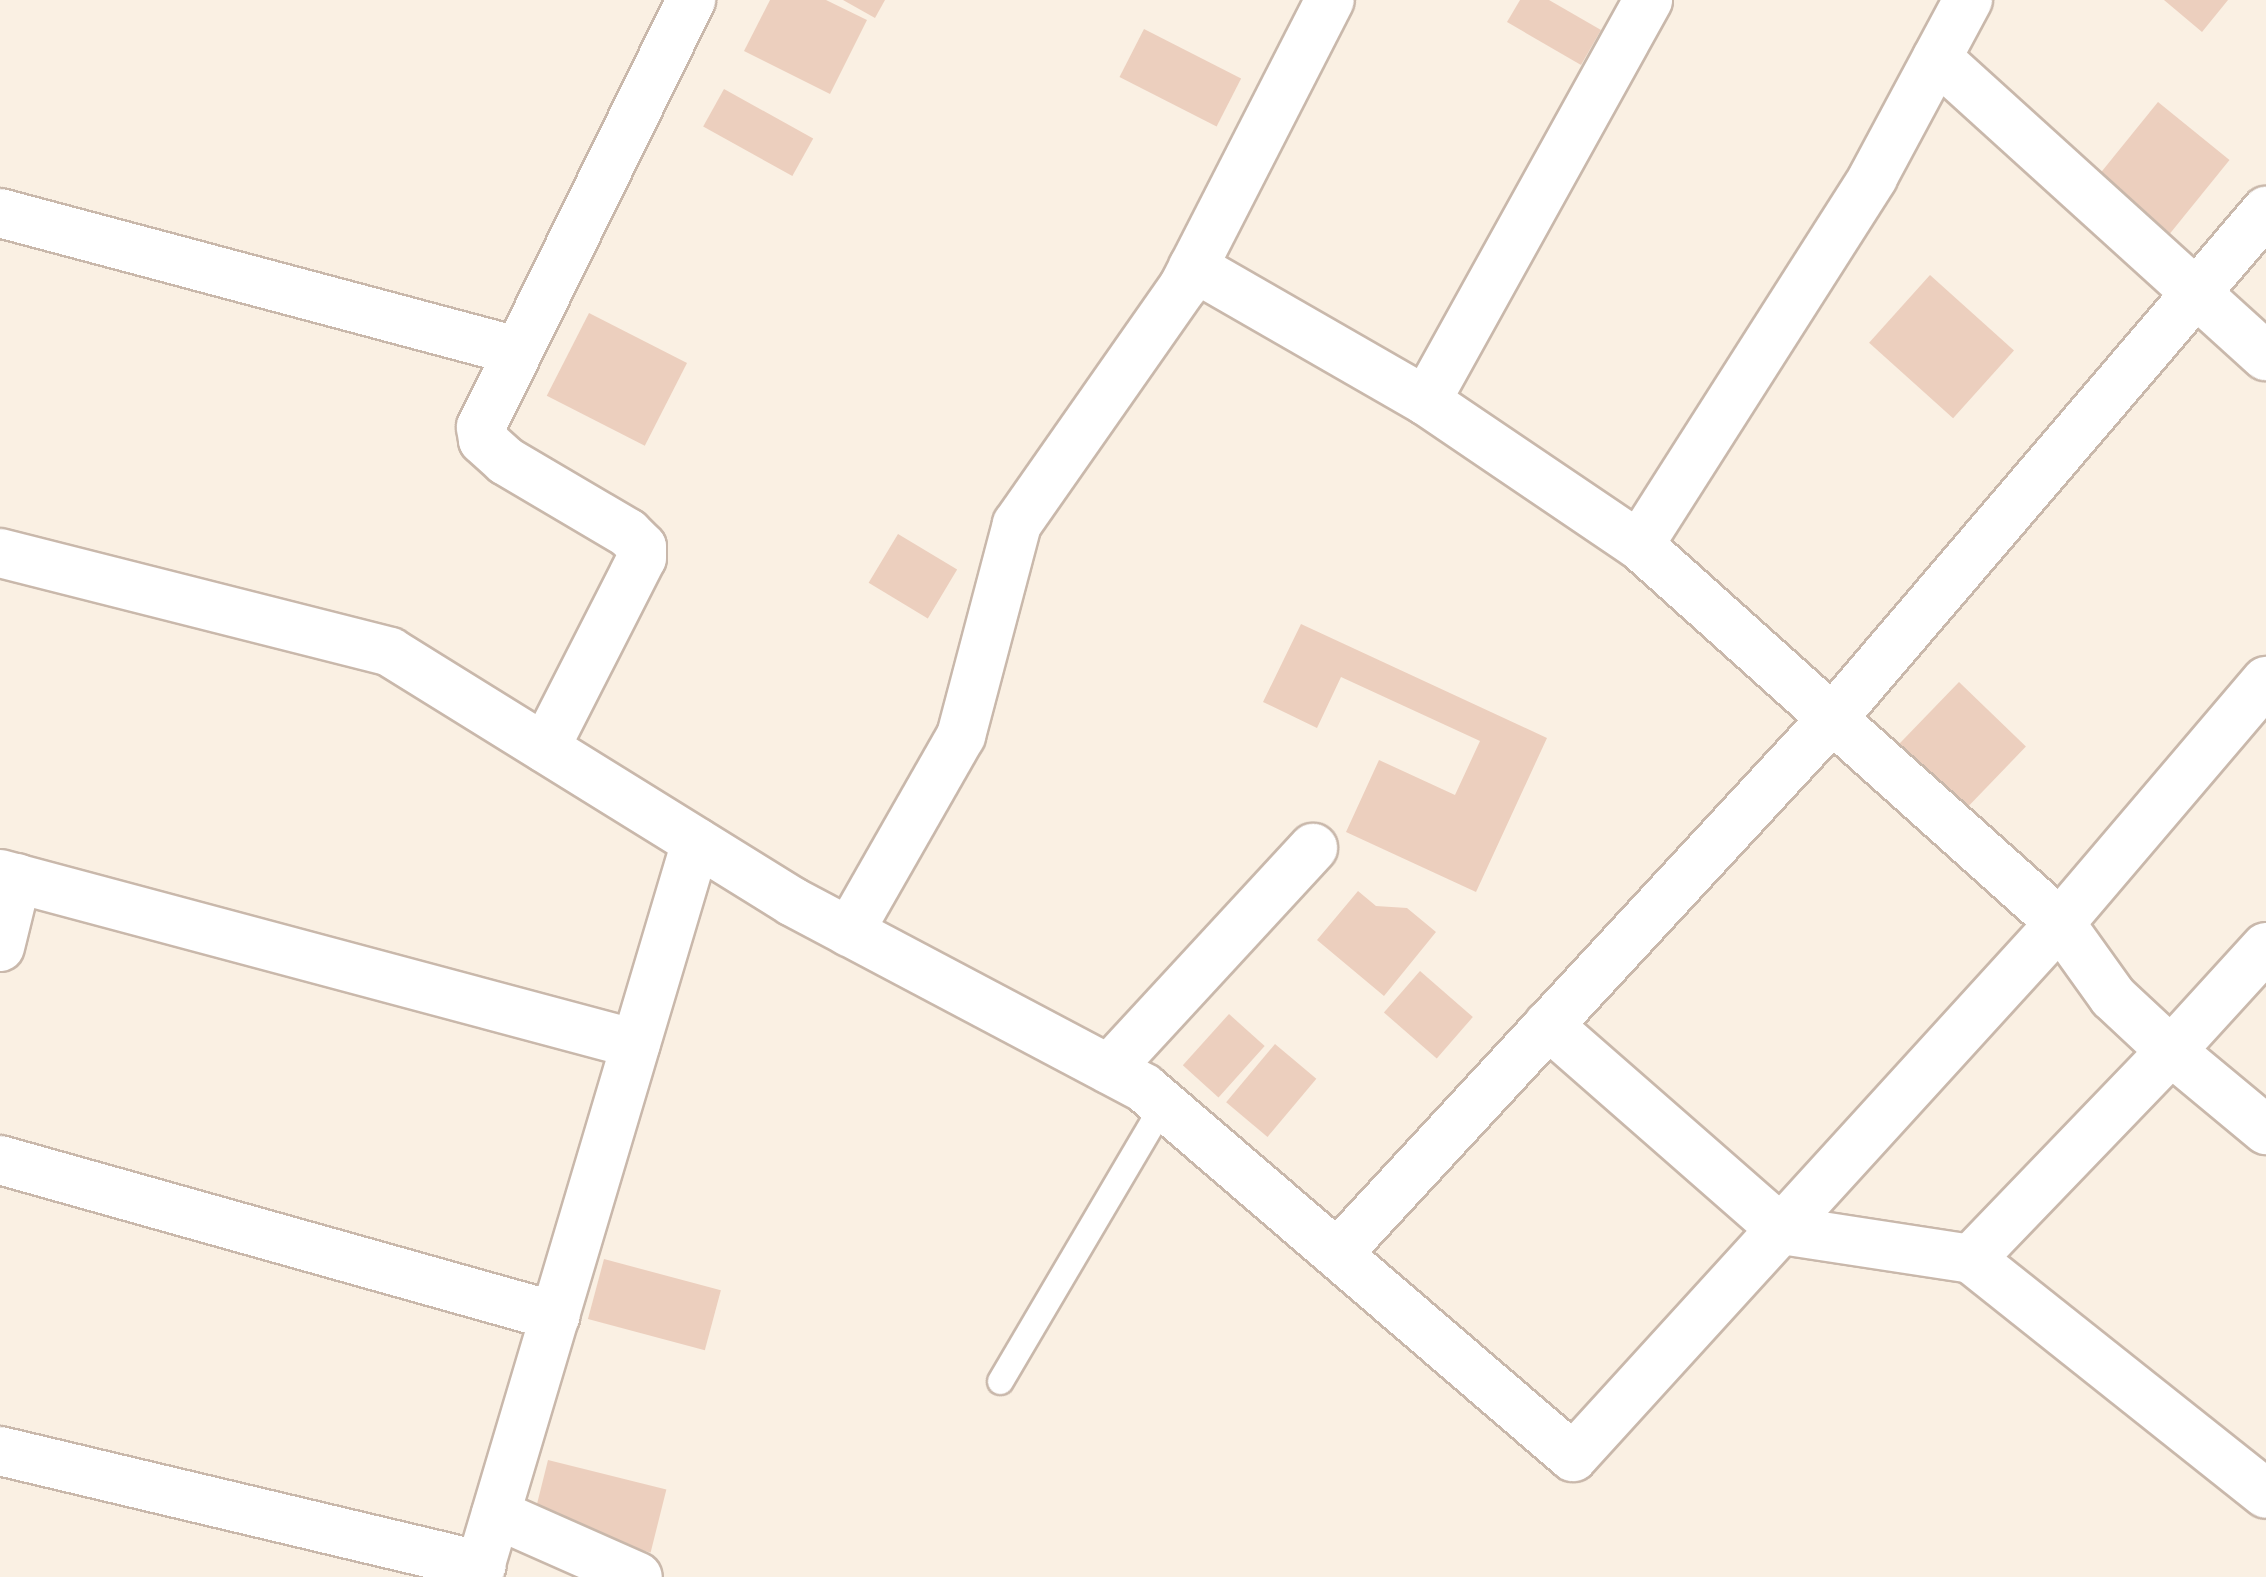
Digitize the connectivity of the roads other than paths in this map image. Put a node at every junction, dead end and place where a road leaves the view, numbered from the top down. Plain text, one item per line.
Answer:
1 (691, 0) edge
2 (1330, 0) edge
3 (1648, 0) edge
4 (1968, 0) edge
5 (1937, 58) junction
6 (2266, 210) edge
7 (0, 213) edge
8 (1194, 267) junction
9 (2195, 291) junction
10 (517, 351) junction
11 (2266, 356) edge
12 (1426, 401) junction
13 (1639, 545) junction
14 (0, 553) edge
15 (2266, 682) edge
16 (1831, 720) junction
17 (545, 748) junction
18 (696, 842) junction
19 (1313, 848) dead end
20 (8, 876) edge
21 (2060, 923) junction
22 (849, 932) junction
23 (0, 947) edge
24 (2266, 947) edge
25 (1548, 1025) junction
26 (636, 1044) junction
27 (2170, 1051) junction
28 (1109, 1069) junction
29 (1163, 1104) junction
30 (2266, 1130) edge
31 (0, 1160) edge
32 (1782, 1230) junction
33 (1337, 1254) junction
34 (1970, 1259) junction
35 (555, 1316) junction
36 (1000, 1381) dead end
37 (0, 1450) edge
38 (2266, 1494) edge
39 (496, 1514) junction
40 (479, 1571) edge
41 (638, 1577) edge

1 - 10 street
2 - 8 street
3 - 12 street
4 - 5 street
5 - 9 street
5 - 13 street
6 - 9 street
7 - 10 street
8 - 12 street
8 - 22 street
9 - 11 street
9 - 16 street
10 - 17 street
12 - 13 street
13 - 16 street
14 - 17 street
15 - 21 street
16 - 21 street
16 - 25 street
17 - 18 street
18 - 22 street
18 - 26 street
19 - 28 street
20 - 23 street
20 - 26 street
21 - 27 street
21 - 32 street
22 - 28 street
24 - 27 street
25 - 32 street
25 - 33 street
26 - 35 street
27 - 30 street
27 - 34 street
28 - 29 street
29 - 33 street
29 - 36 lane
31 - 35 street
32 - 33 street
32 - 34 street
34 - 38 street
35 - 39 street
37 - 40 street
39 - 40 street
39 - 41 street

